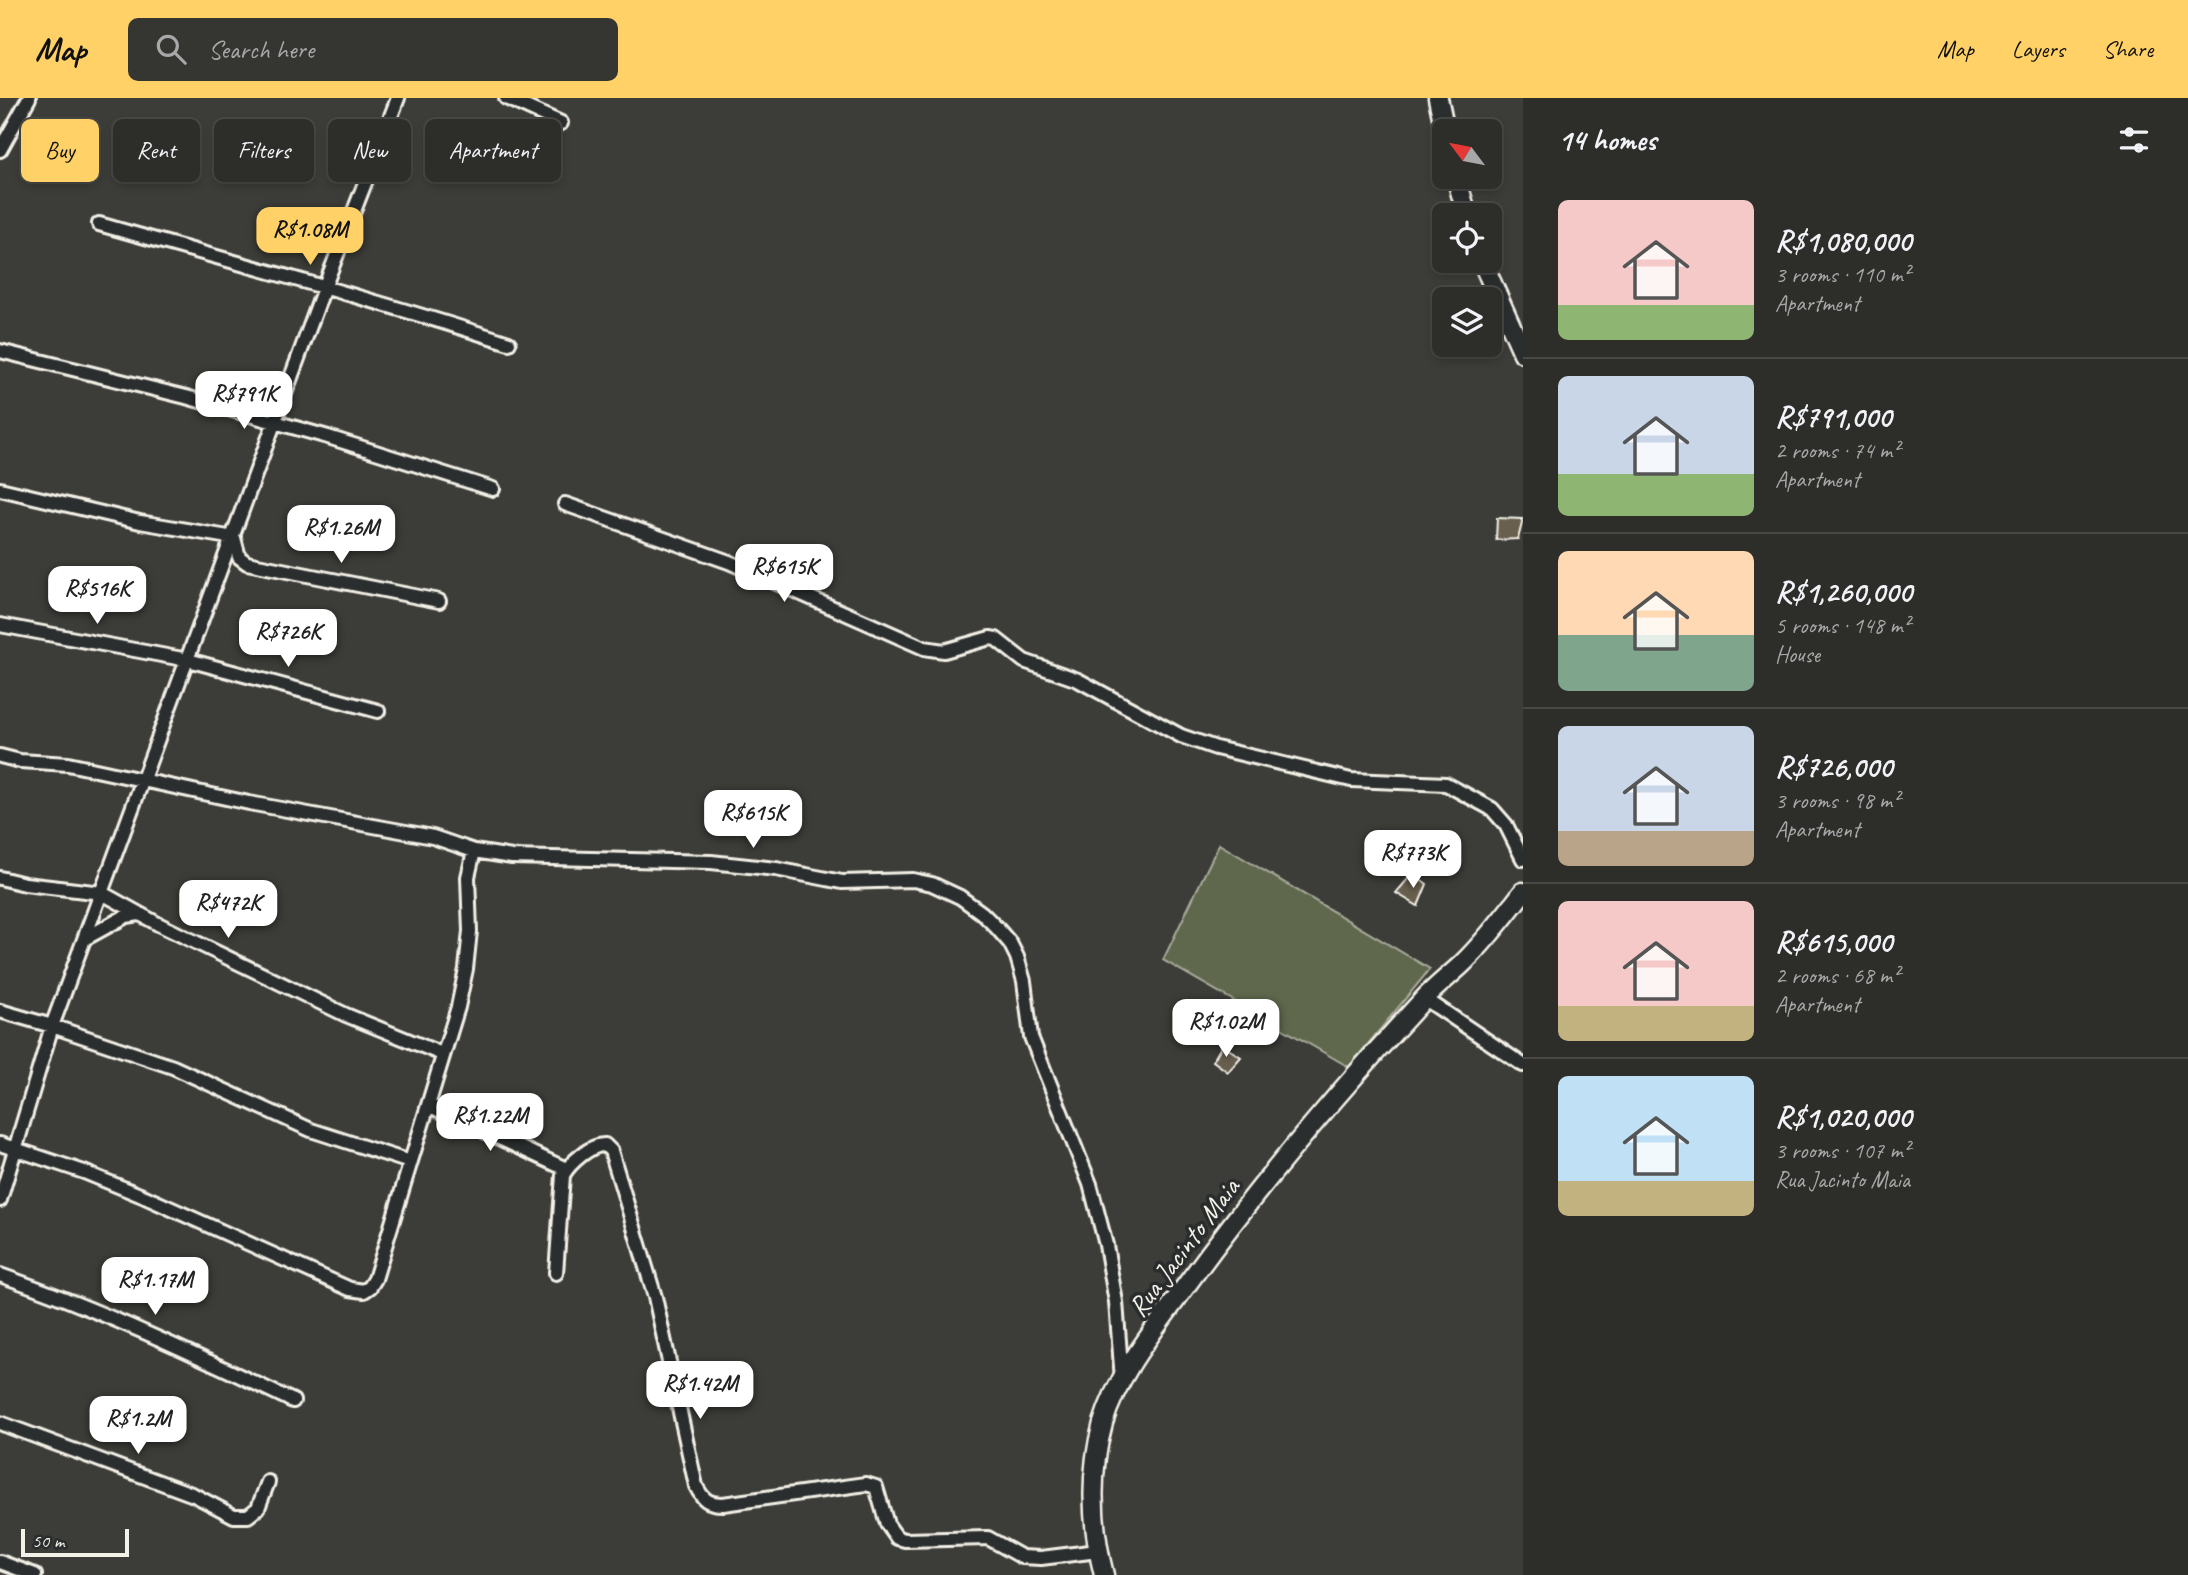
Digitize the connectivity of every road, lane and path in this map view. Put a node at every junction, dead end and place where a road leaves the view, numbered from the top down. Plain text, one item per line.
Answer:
1 (29, 98) edge
2 (398, 98) edge
3 (506, 98) edge
4 (1438, 98) edge
5 (552, 119) edge
6 (1442, 119) edge
7 (0, 150) edge
8 (99, 224) dead end
9 (1487, 273) edge
10 (324, 288) junction
11 (509, 343) dead end
12 (0, 351) edge
13 (1523, 353) edge
14 (275, 422) junction
15 (0, 489) edge
16 (493, 489) dead end
17 (565, 503) dead end
18 (234, 538) junction
19 (439, 601) dead end
20 (0, 625) edge
21 (188, 660) junction
22 (378, 711) dead end
23 (0, 756) edge
24 (143, 779) junction
25 (474, 851) junction
26 (1523, 859) edge
27 (0, 878) edge
28 (1523, 892) edge
29 (102, 893) junction
30 (139, 914) junction
31 (85, 939) junction
32 (1424, 998) junction
33 (0, 1011) edge
34 (52, 1026) junction
35 (442, 1054) junction
36 (1523, 1065) edge
37 (428, 1105) junction
38 (0, 1144) edge
39 (16, 1149) junction
40 (410, 1162) junction
41 (566, 1170) junction
42 (0, 1200) edge
43 (556, 1273) dead end
44 (0, 1275) edge
45 (1122, 1380) junction
46 (292, 1401) dead end
47 (0, 1423) edge
48 (268, 1482) dead end
49 (1098, 1550) junction
50 (0, 1562) edge
51 (35, 1575) edge
52 (1104, 1575) edge

1 - 7 street
2 - 10 street
3 - 5 street
4 - 6 street
8 - 10 street
9 - 13 street
10 - 11 street
10 - 14 street
12 - 14 street
14 - 16 street
14 - 18 street
15 - 18 street
17 - 26 street
18 - 19 street
18 - 21 street
20 - 21 street
21 - 22 street
21 - 24 street
23 - 24 street
24 - 25 street
24 - 29 street
25 - 35 street
25 - 45 street
27 - 29 street
28 - 32 street, Rua Jacinto Maia
29 - 30 street
29 - 31 street
30 - 31 street
30 - 35 street
31 - 34 street
32 - 36 street
32 - 45 street, Rua Jacinto Maia
33 - 34 street
34 - 39 street
34 - 40 street
35 - 37 street
37 - 40 street
37 - 41 street
38 - 39 street
39 - 40 street
39 - 42 street
41 - 43 street
41 - 49 street
44 - 46 street
45 - 49 street, Rua Jacinto Maia
47 - 48 street
49 - 52 street, Rua Jacinto Maia
50 - 51 street

